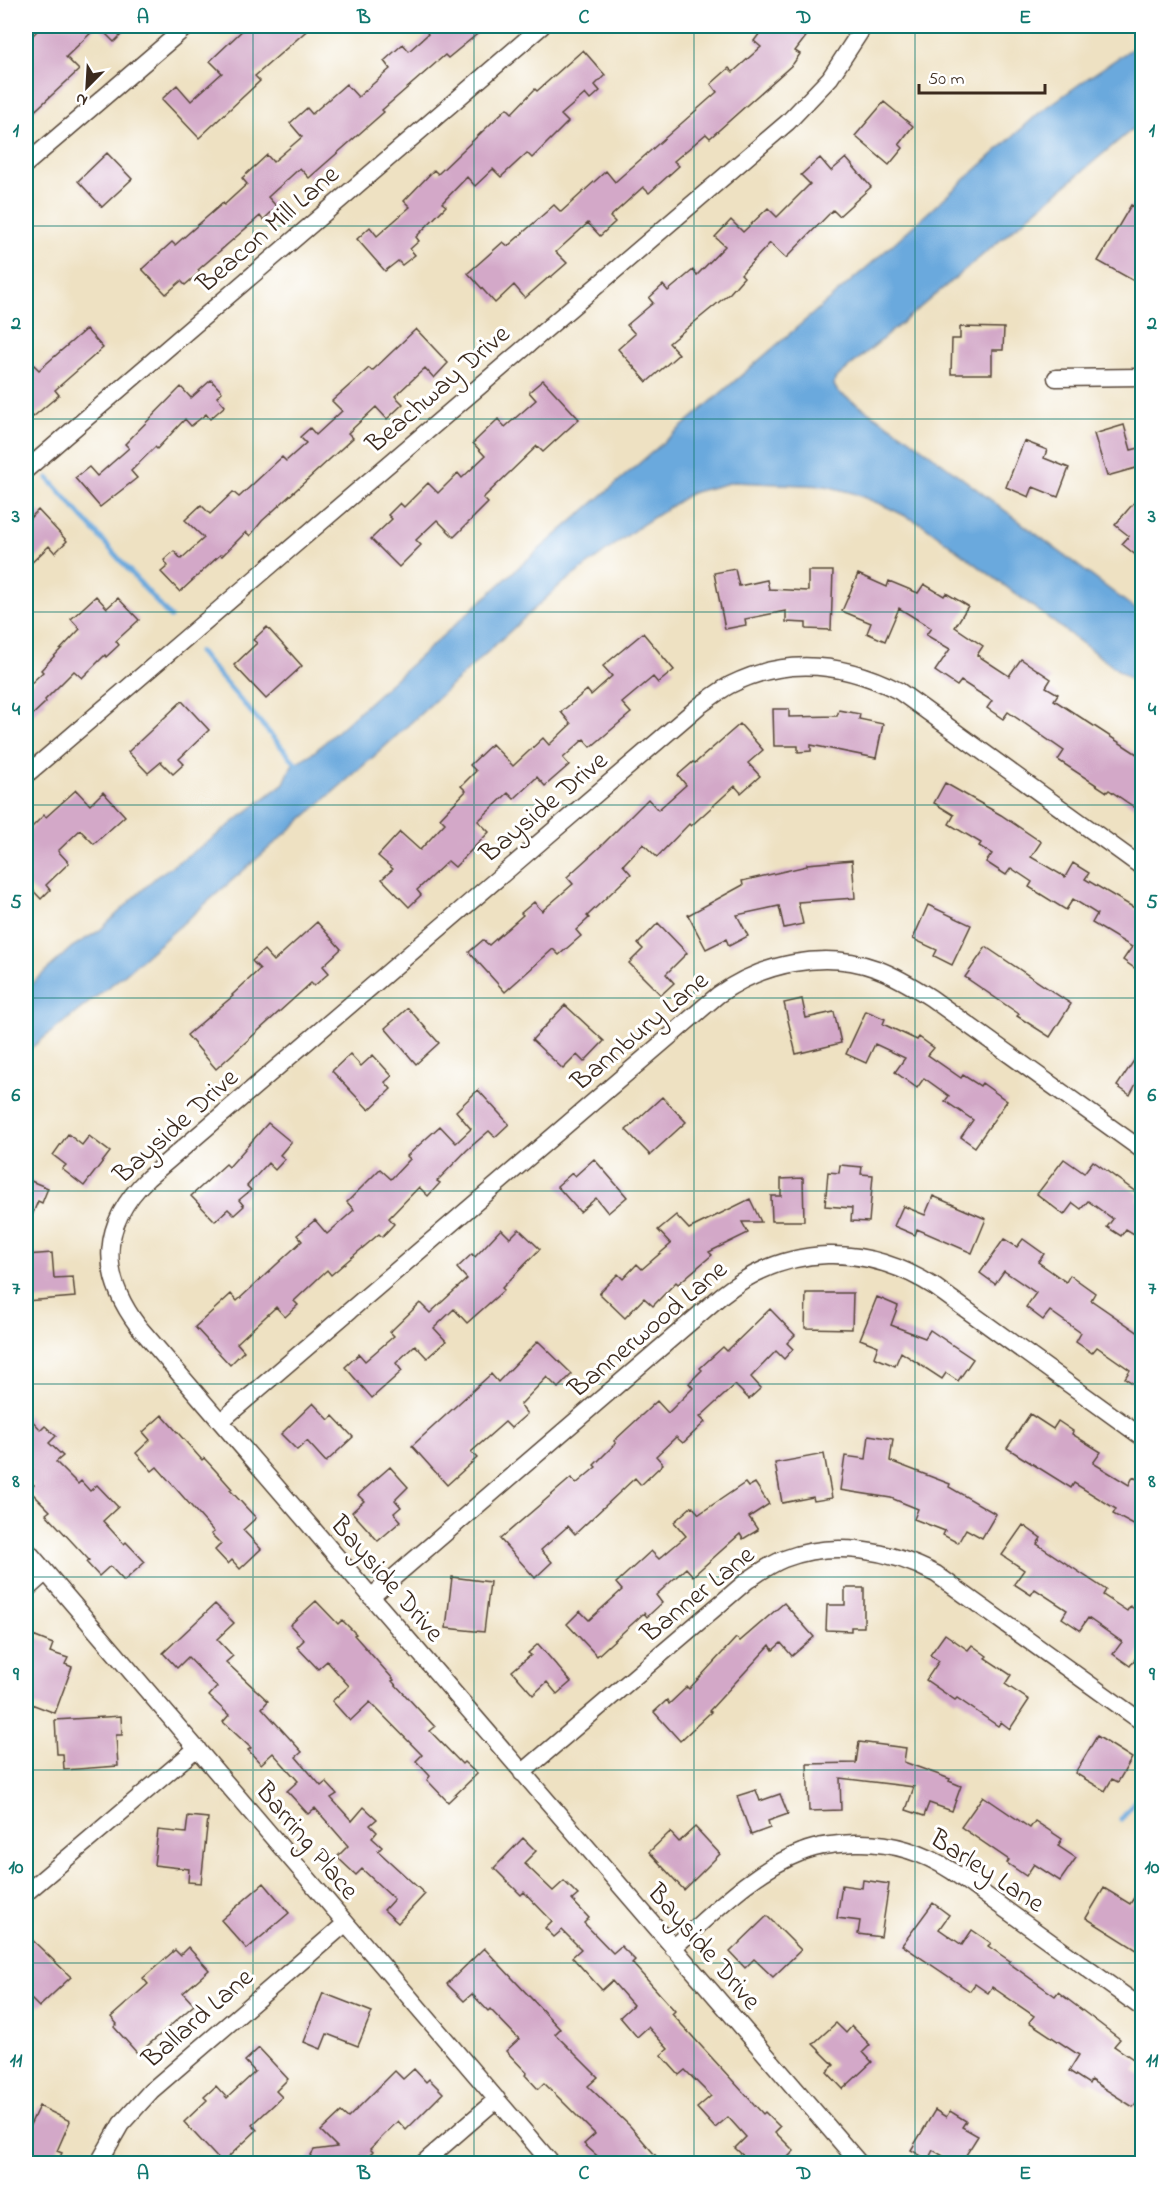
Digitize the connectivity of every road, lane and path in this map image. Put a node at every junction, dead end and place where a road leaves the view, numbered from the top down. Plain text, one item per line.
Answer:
1 (187, 26) edge
2 (542, 26) edge
3 (864, 26) edge
4 (26, 164) edge
5 (1143, 376) edge
6 (1056, 378) dead end
7 (26, 470) edge
8 (26, 775) edge
9 (1143, 867) edge
10 (1143, 1150) edge
11 (221, 1421) junction
12 (1143, 1437) edge
13 (26, 1549) edge
14 (45, 1573) junction
15 (26, 1590) edge
16 (371, 1597) junction
17 (1143, 1722) edge
18 (197, 1748) junction
19 (522, 1773) junction
20 (26, 1893) edge
21 (346, 1923) junction
22 (672, 1948) junction
23 (1143, 2008) edge
24 (497, 2099) junction
25 (98, 2163) edge
26 (422, 2163) edge
27 (552, 2163) edge
28 (860, 2163) edge

1 - 4 street
2 - 7 street, Beacon Mill Lane
3 - 8 street, Beachway Drive
5 - 6 street
9 - 11 street, Bayside Drive
10 - 11 street, Bannbury Lane
11 - 16 street, Bayside Drive
12 - 16 street, Bannerwood Lane
13 - 14 street, Barring Place
14 - 15 street
14 - 18 street, Barring Place
16 - 19 street, Bayside Drive
17 - 19 street, Banner Lane
18 - 20 street
18 - 21 street, Barring Place
19 - 22 street, Bayside Drive
21 - 24 street, Barring Place
21 - 25 street, Ballard Lane
22 - 23 street, Barley Lane
22 - 28 street, Bayside Drive
24 - 26 street
24 - 27 street, Barring Place

